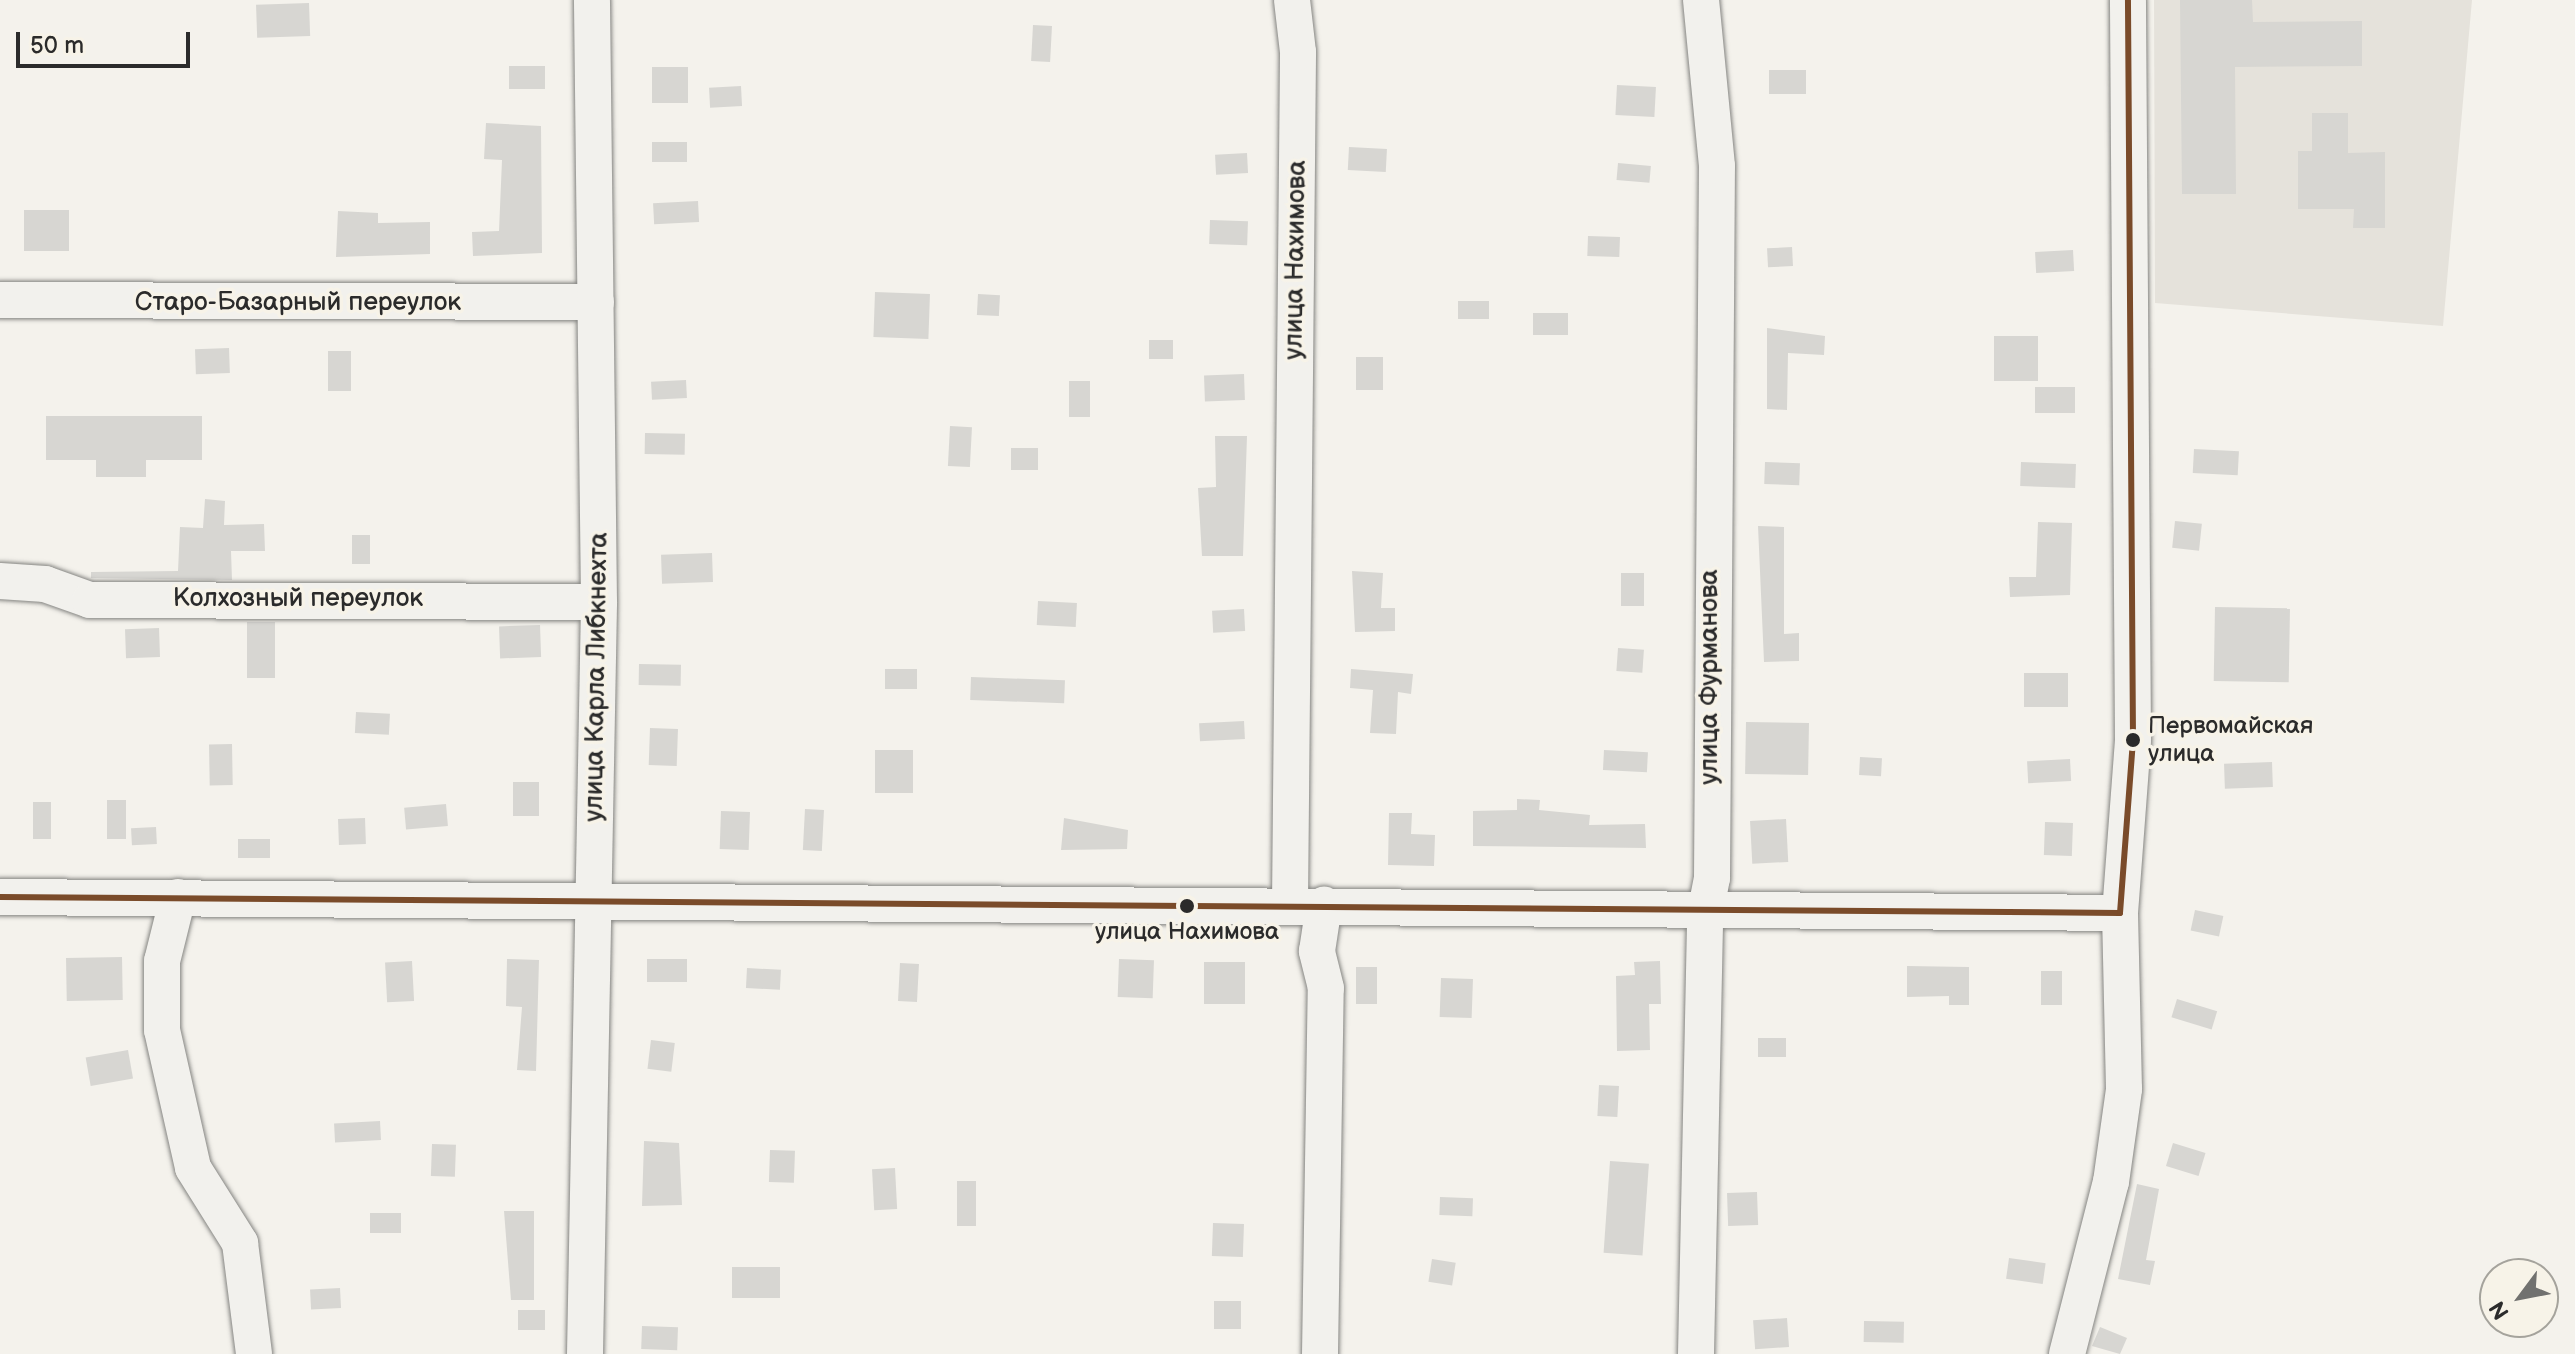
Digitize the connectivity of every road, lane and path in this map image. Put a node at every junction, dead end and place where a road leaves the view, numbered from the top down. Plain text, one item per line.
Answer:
1 (592, 0) edge
2 (1292, 0) edge
3 (1701, 0) edge
4 (2128, 0) edge
5 (0, 300) edge
6 (596, 302) junction
7 (0, 581) edge
8 (599, 602) junction
9 (0, 897) edge
10 (178, 897) junction
11 (595, 898) junction
12 (1307, 905) junction
13 (2120, 913) junction
14 (1705, 914) junction
15 (254, 1354) edge
16 (585, 1354) edge
17 (1320, 1354) edge
18 (1696, 1354) edge
19 (2067, 1354) edge

1 - 6 street, улица Карла Либкнехта
2 - 12 street, улица Нахимова
3 - 14 street, улица Фурманова
4 - 13 street
5 - 6 street, Старо-Базарный переулок
6 - 8 street, улица Карла Либкнехта
7 - 8 street, Колхозный переулок
8 - 11 street, улица Карла Либкнехта
9 - 10 street
10 - 11 street
10 - 15 street
11 - 12 street
11 - 16 street, улица Карла Либкнехта
12 - 14 street
12 - 17 street, улица Нахимова
13 - 14 street
13 - 19 street
14 - 18 street, улица Фурманова

